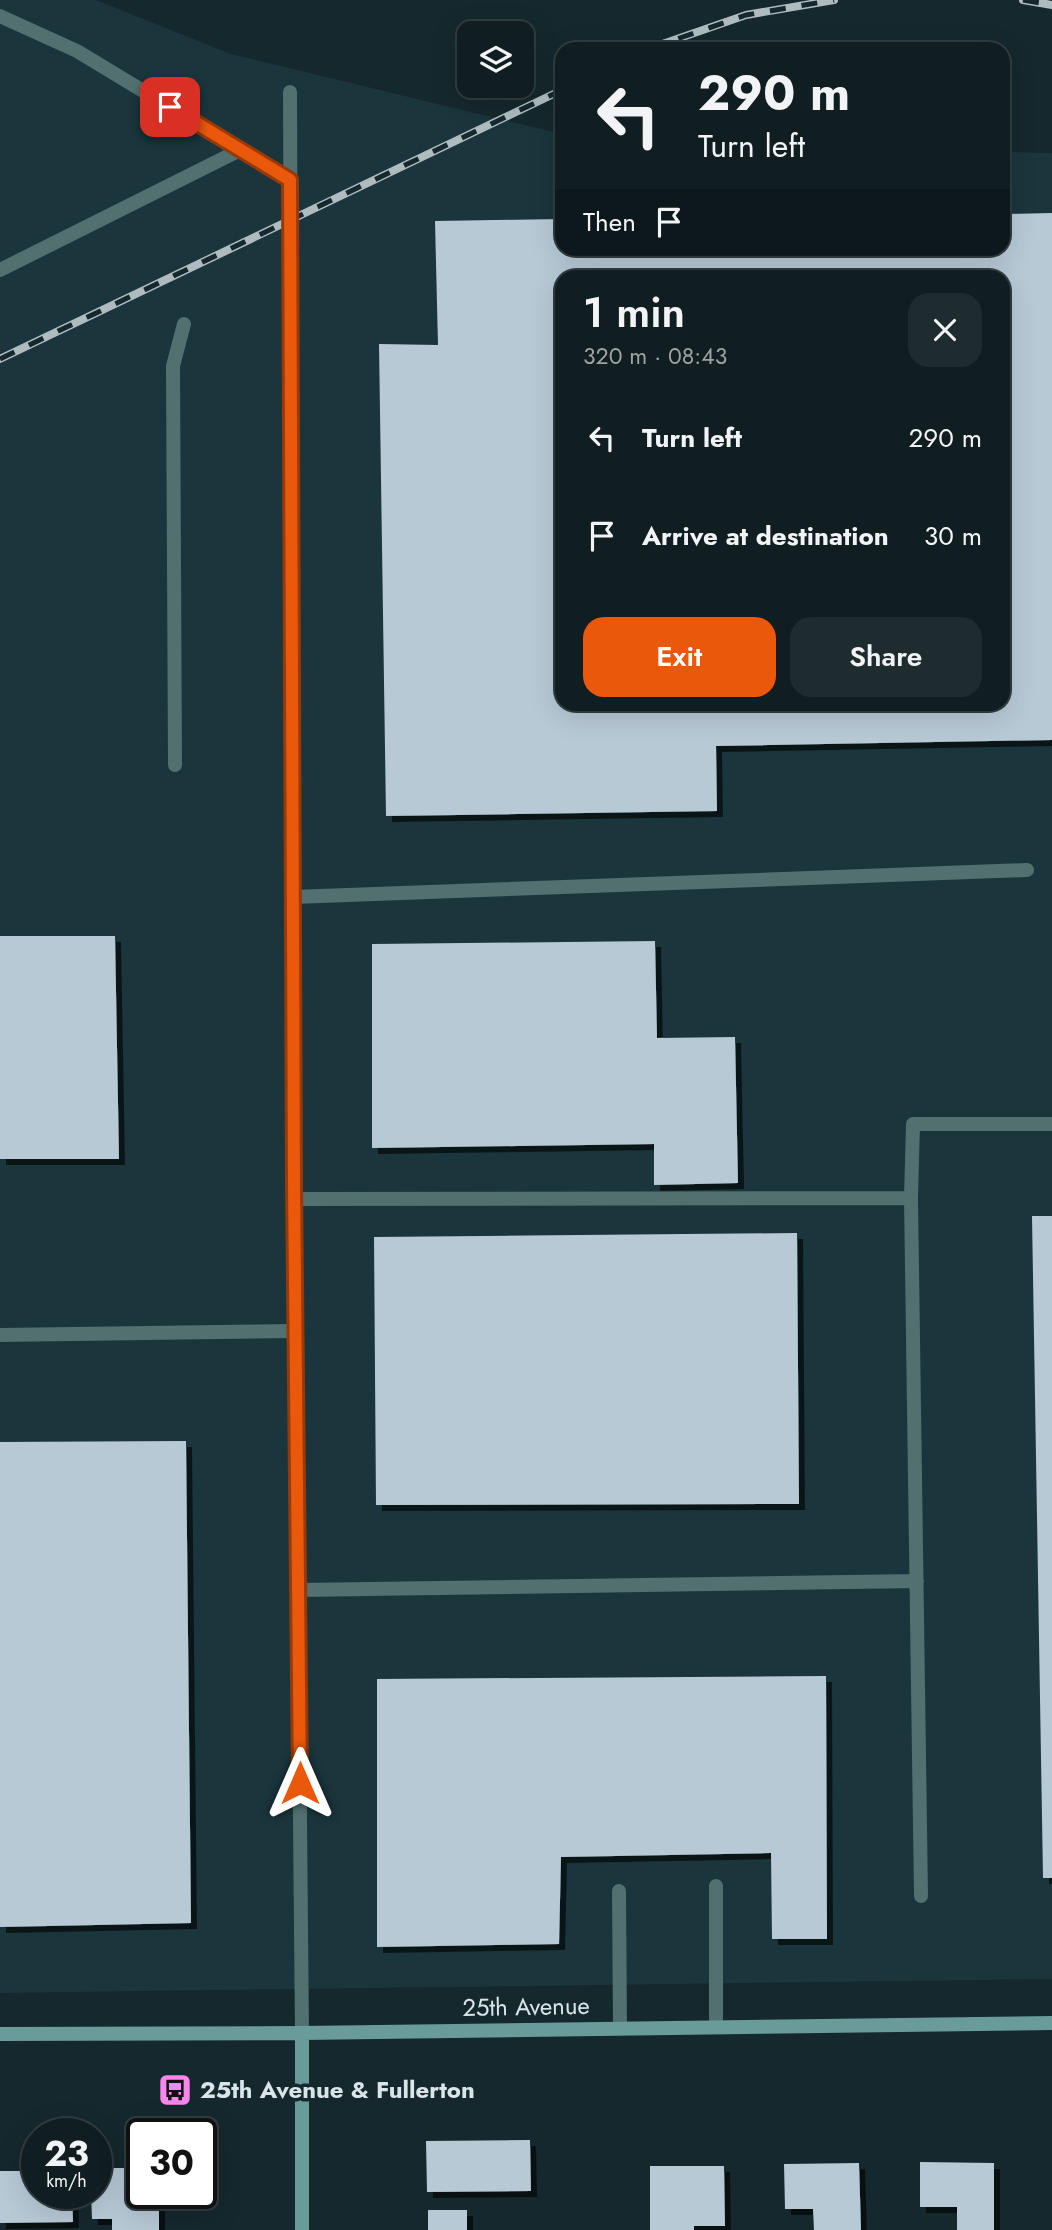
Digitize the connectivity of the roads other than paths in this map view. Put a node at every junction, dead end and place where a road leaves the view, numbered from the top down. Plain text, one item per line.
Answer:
1 (0, 16) edge
2 (290, 92) dead end
3 (240, 150) junction
4 (290, 180) junction
5 (0, 271) edge
6 (184, 324) dead end
7 (175, 765) dead end
8 (1027, 870) dead end
9 (293, 897) junction
10 (1052, 1124) edge
11 (911, 1198) junction
12 (294, 1199) junction
13 (295, 1331) junction
14 (0, 1335) edge
15 (916, 1581) junction
16 (298, 1590) junction
17 (716, 1886) dead end
18 (619, 1891) dead end
19 (921, 1896) dead end
20 (1052, 2023) edge
21 (716, 2027) junction
22 (620, 2028) junction
23 (302, 2033) junction
24 (0, 2034) edge
25 (302, 2230) edge

1 - 3 street
2 - 4 street
3 - 4 street
3 - 5 street
4 - 9 street
6 - 7 street
8 - 9 street
9 - 12 street
10 - 11 street
11 - 12 street
11 - 15 street
12 - 13 street
13 - 14 street
13 - 16 street
15 - 16 street
15 - 19 street
16 - 23 street
17 - 21 street
18 - 22 street
20 - 21 main road, 25th Avenue
21 - 22 main road, 25th Avenue
22 - 23 main road, 25th Avenue
23 - 24 main road, 25th Avenue
23 - 25 main road

